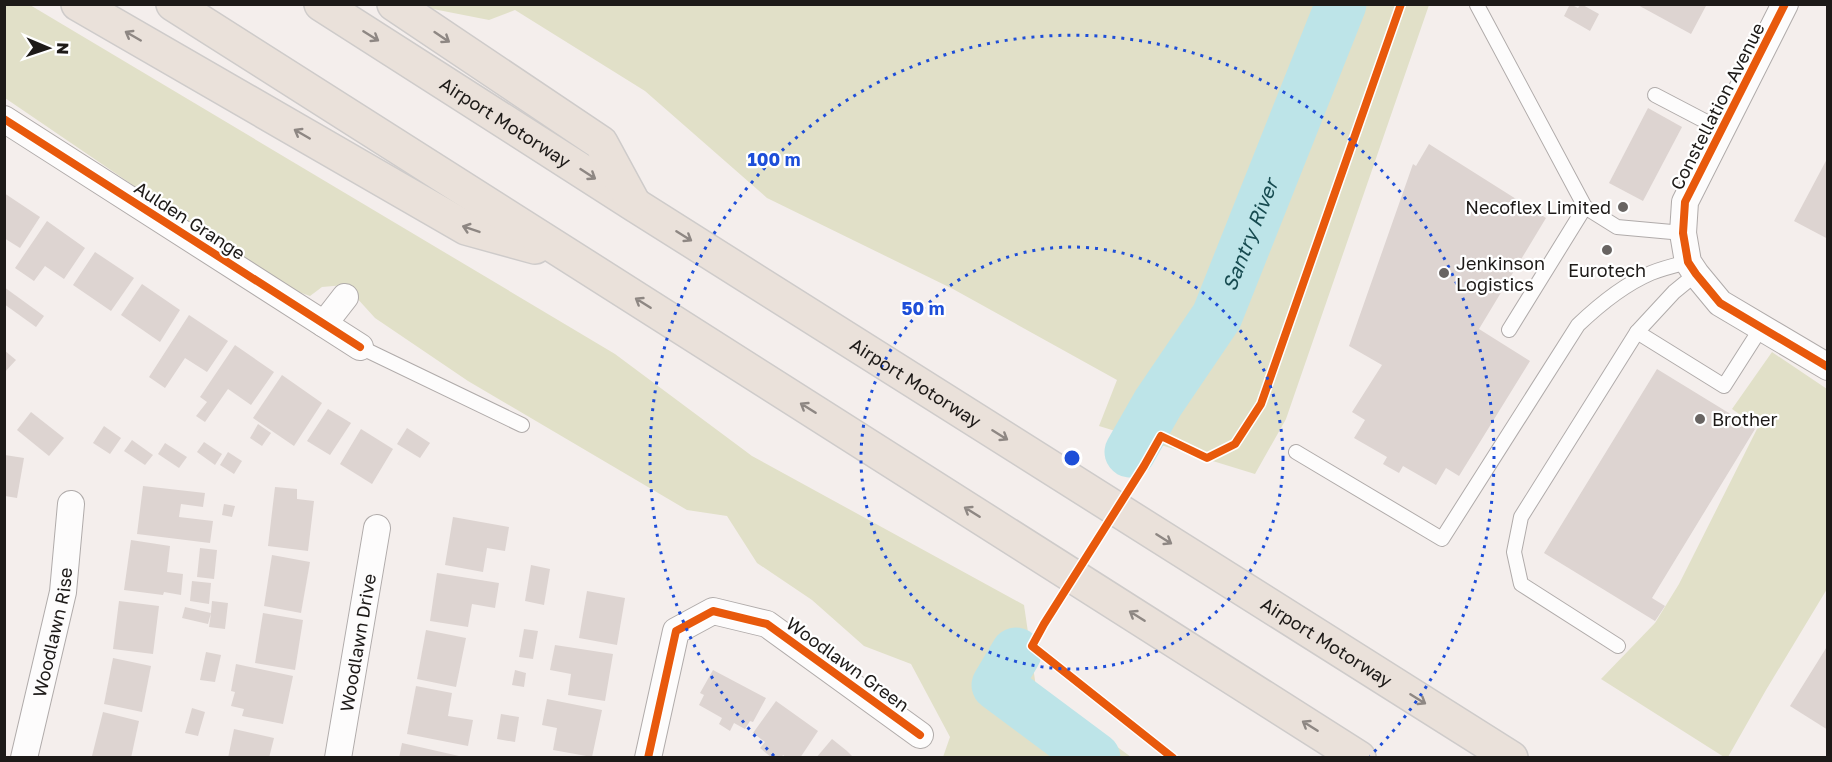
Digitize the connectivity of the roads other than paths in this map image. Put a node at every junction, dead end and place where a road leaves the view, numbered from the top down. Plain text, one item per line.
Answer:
1 (78, 4) edge
2 (173, 4) edge
3 (321, 4) edge
4 (394, 4) edge
5 (1785, 4) edge
6 (1477, 5) edge
7 (1655, 95) dead end
8 (4, 119) edge
9 (1722, 130) junction
10 (635, 205) junction
11 (1585, 207) junction
12 (1683, 233) junction
13 (568, 256) junction
14 (1692, 268) junction
15 (345, 297) dead end
16 (324, 324) junction
17 (1761, 328) junction
18 (1509, 330) dead end
19 (1637, 332) junction
20 (360, 347) joint
21 (1827, 367) edge
22 (522, 425) dead end
23 (1296, 452) dead end
24 (71, 504) dead end
25 (377, 528) dead end
26 (1618, 646) dead end
27 (920, 735) dead end
28 (24, 758) edge
29 (338, 758) edge
30 (648, 758) edge
31 (1359, 758) edge
32 (1511, 758) edge

13 -> 1 highway
2 - 13 highway
3 -> 10 highway, Airport Motorway
4 -> 10 highway
5 - 9 street, Constellation Avenue
6 - 11 lane
7 - 9 lane
8 - 16 street, Aulden Grange
9 - 12 street, Constellation Avenue
10 -> 32 highway, Airport Motorway
11 - 12 lane
11 - 18 lane
12 - 14 street, Constellation Avenue
31 -> 13 highway
14 - 17 street, Constellation Avenue
14 - 19 lane
14 - 23 lane
15 - 16 street
16 - 20 street, Aulden Grange
17 - 19 lane
17 - 21 street, Constellation Avenue
19 - 26 lane
20 - 22 lane
24 - 28 street, Woodlawn Rise
25 - 29 street, Woodlawn Drive
27 - 30 street, Woodlawn Green

